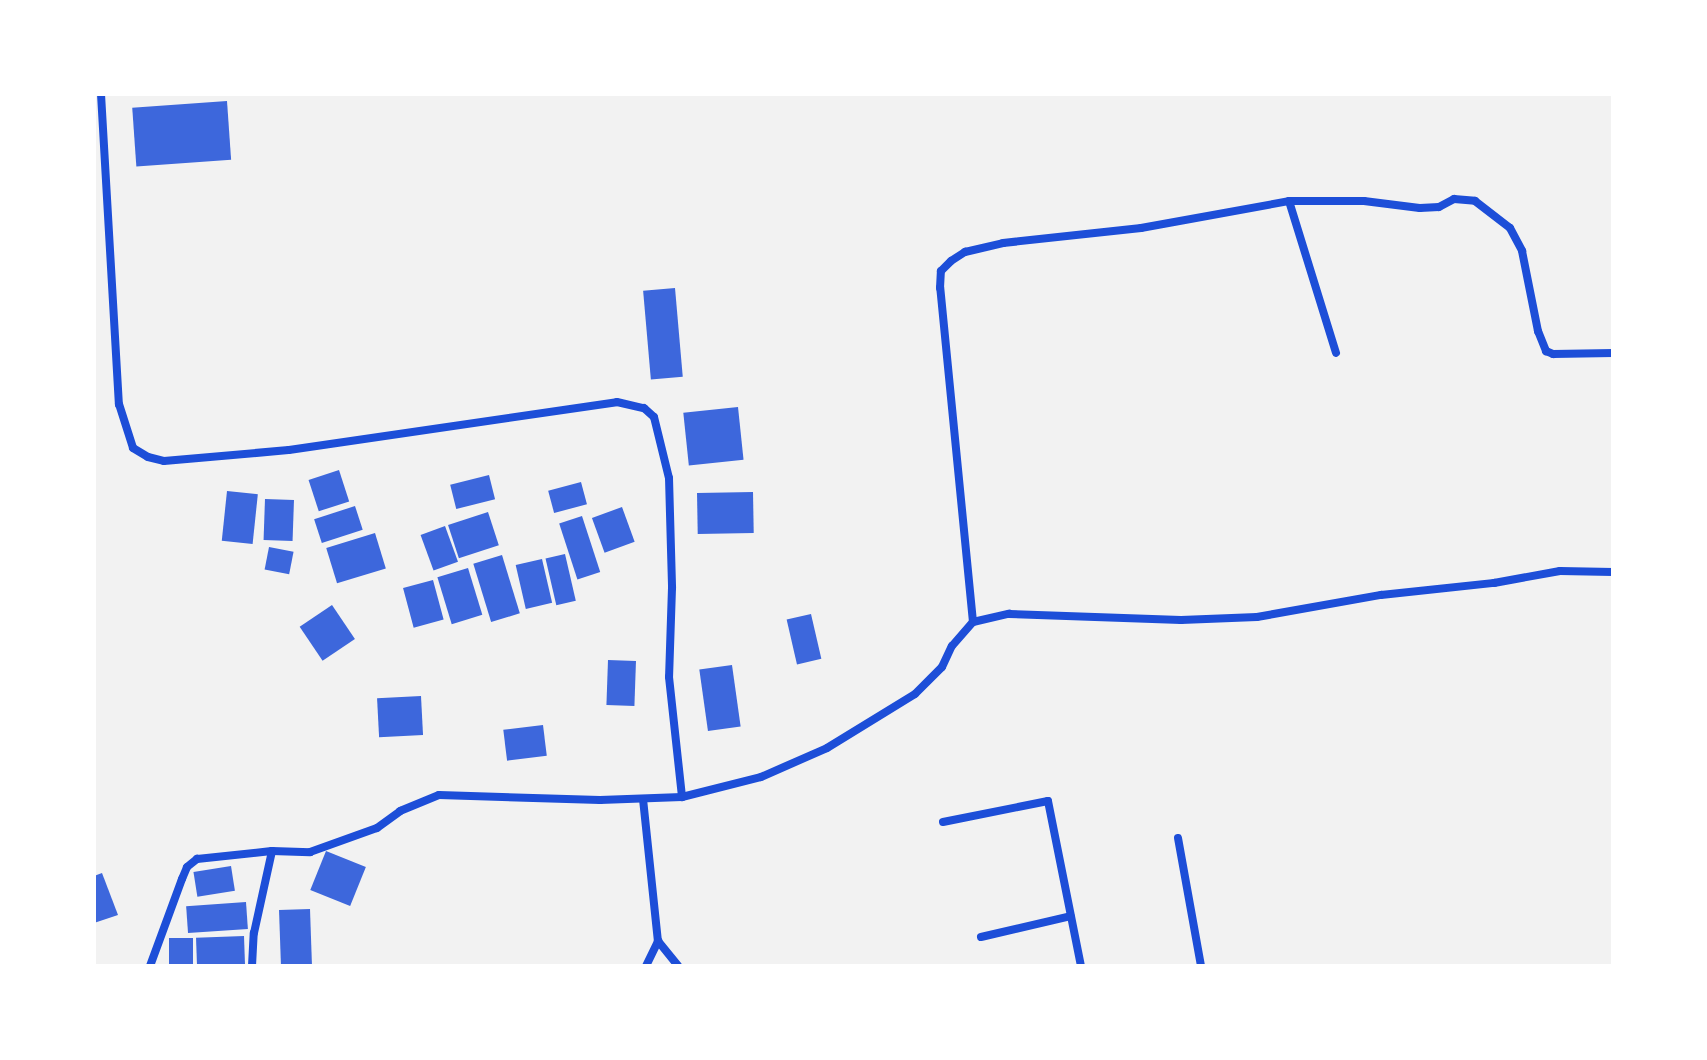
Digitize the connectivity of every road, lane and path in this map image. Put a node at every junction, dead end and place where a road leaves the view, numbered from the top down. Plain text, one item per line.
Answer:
1 (101, 94) edge
2 (1289, 201) junction
3 (1336, 353) dead end
4 (1613, 353) edge
5 (1613, 572) edge
6 (973, 622) junction
7 (682, 797) junction
8 (643, 799) junction
9 (943, 822) dead end
10 (1178, 838) dead end
11 (272, 851) junction
12 (1071, 916) junction
13 (981, 937) dead end
14 (658, 941) junction
15 (150, 966) edge
16 (252, 966) edge
17 (646, 966) edge
18 (678, 966) edge
19 (1081, 966) edge
20 (1201, 966) edge

1 - 7 street
2 - 3 street
2 - 4 street
2 - 6 street
5 - 6 street
6 - 7 street
7 - 8 street
8 - 11 street
8 - 14 street
9 - 12 street
10 - 20 street
11 - 15 street
11 - 16 street
12 - 13 street
12 - 19 street
14 - 17 street
14 - 18 street

